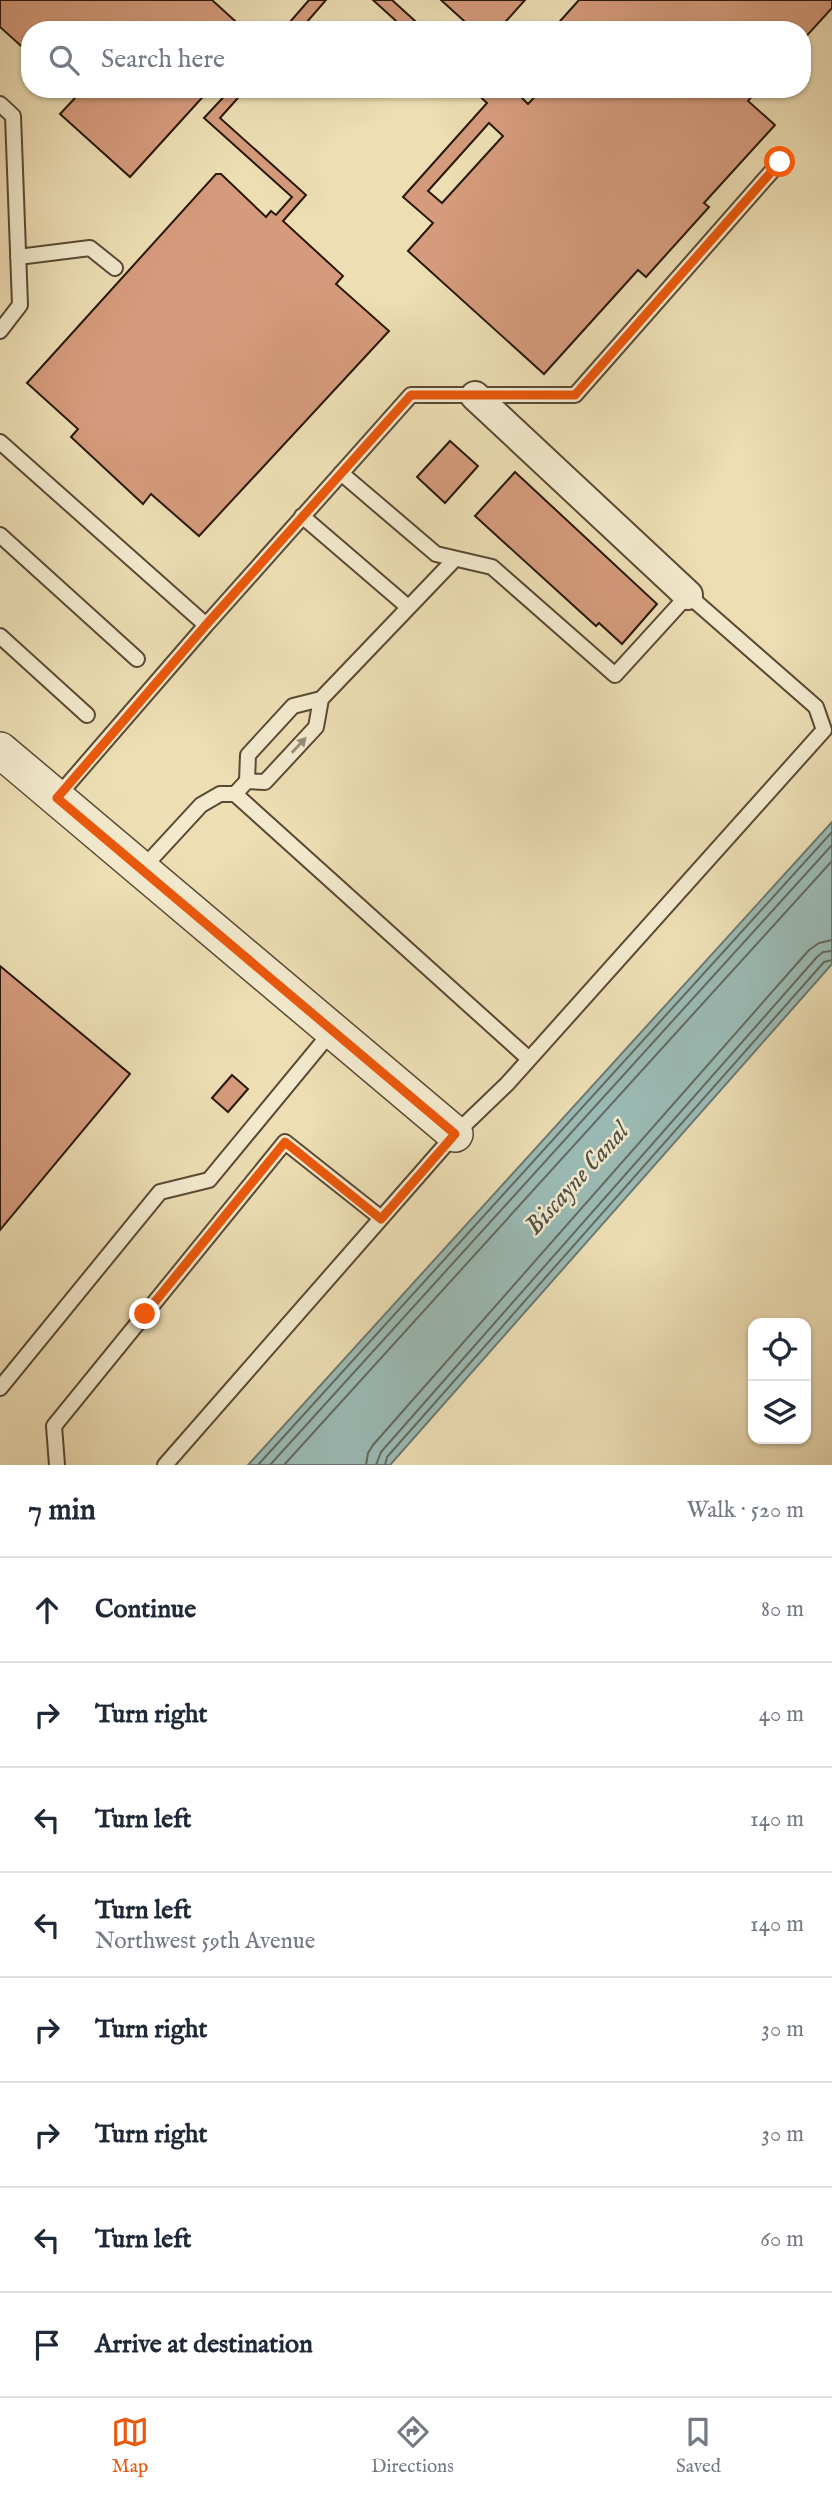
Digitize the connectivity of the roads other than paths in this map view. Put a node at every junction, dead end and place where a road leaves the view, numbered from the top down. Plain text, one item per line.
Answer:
1 (0, 104) edge
2 (780, 162) dead end
3 (18, 257) junction
4 (115, 268) dead end
5 (0, 331) edge
6 (474, 396) junction
7 (0, 442) edge
8 (341, 473) junction
9 (302, 516) junction
10 (0, 535) edge
11 (455, 559) junction
12 (688, 595) junction
13 (408, 607) junction
14 (206, 625) junction
15 (0, 636) edge
16 (137, 659) dead end
17 (321, 699) junction
18 (87, 715) dead end
19 (828, 725) edge
20 (0, 750) edge
21 (247, 781) junction
22 (235, 794) junction
23 (57, 798) junction
24 (142, 869) junction
25 (332, 1031) junction
26 (530, 1059) junction
27 (455, 1134) junction
28 (381, 1219) junction
29 (0, 1388) edge
30 (57, 1465) edge
31 (165, 1465) edge

1 - 3 lane
2 - 6 lane
3 - 4 lane
3 - 5 lane
6 - 8 lane
6 - 12 street
7 - 14 lane
8 - 9 lane
8 - 11 lane
9 - 13 lane
9 - 14 lane
10 - 16 lane
11 - 12 lane
11 - 13 lane
12 - 19 lane
13 - 17 lane
14 - 23 lane
15 - 18 lane
17 - 21 lane
21 -> 17 lane
19 - 26 lane
20 - 23 street
21 - 22 lane
22 - 24 lane
22 - 26 lane
23 - 24 street
24 - 25 street
25 - 27 street
25 - 29 lane
26 - 27 lane
27 - 28 lane
28 - 30 lane
28 - 31 lane

